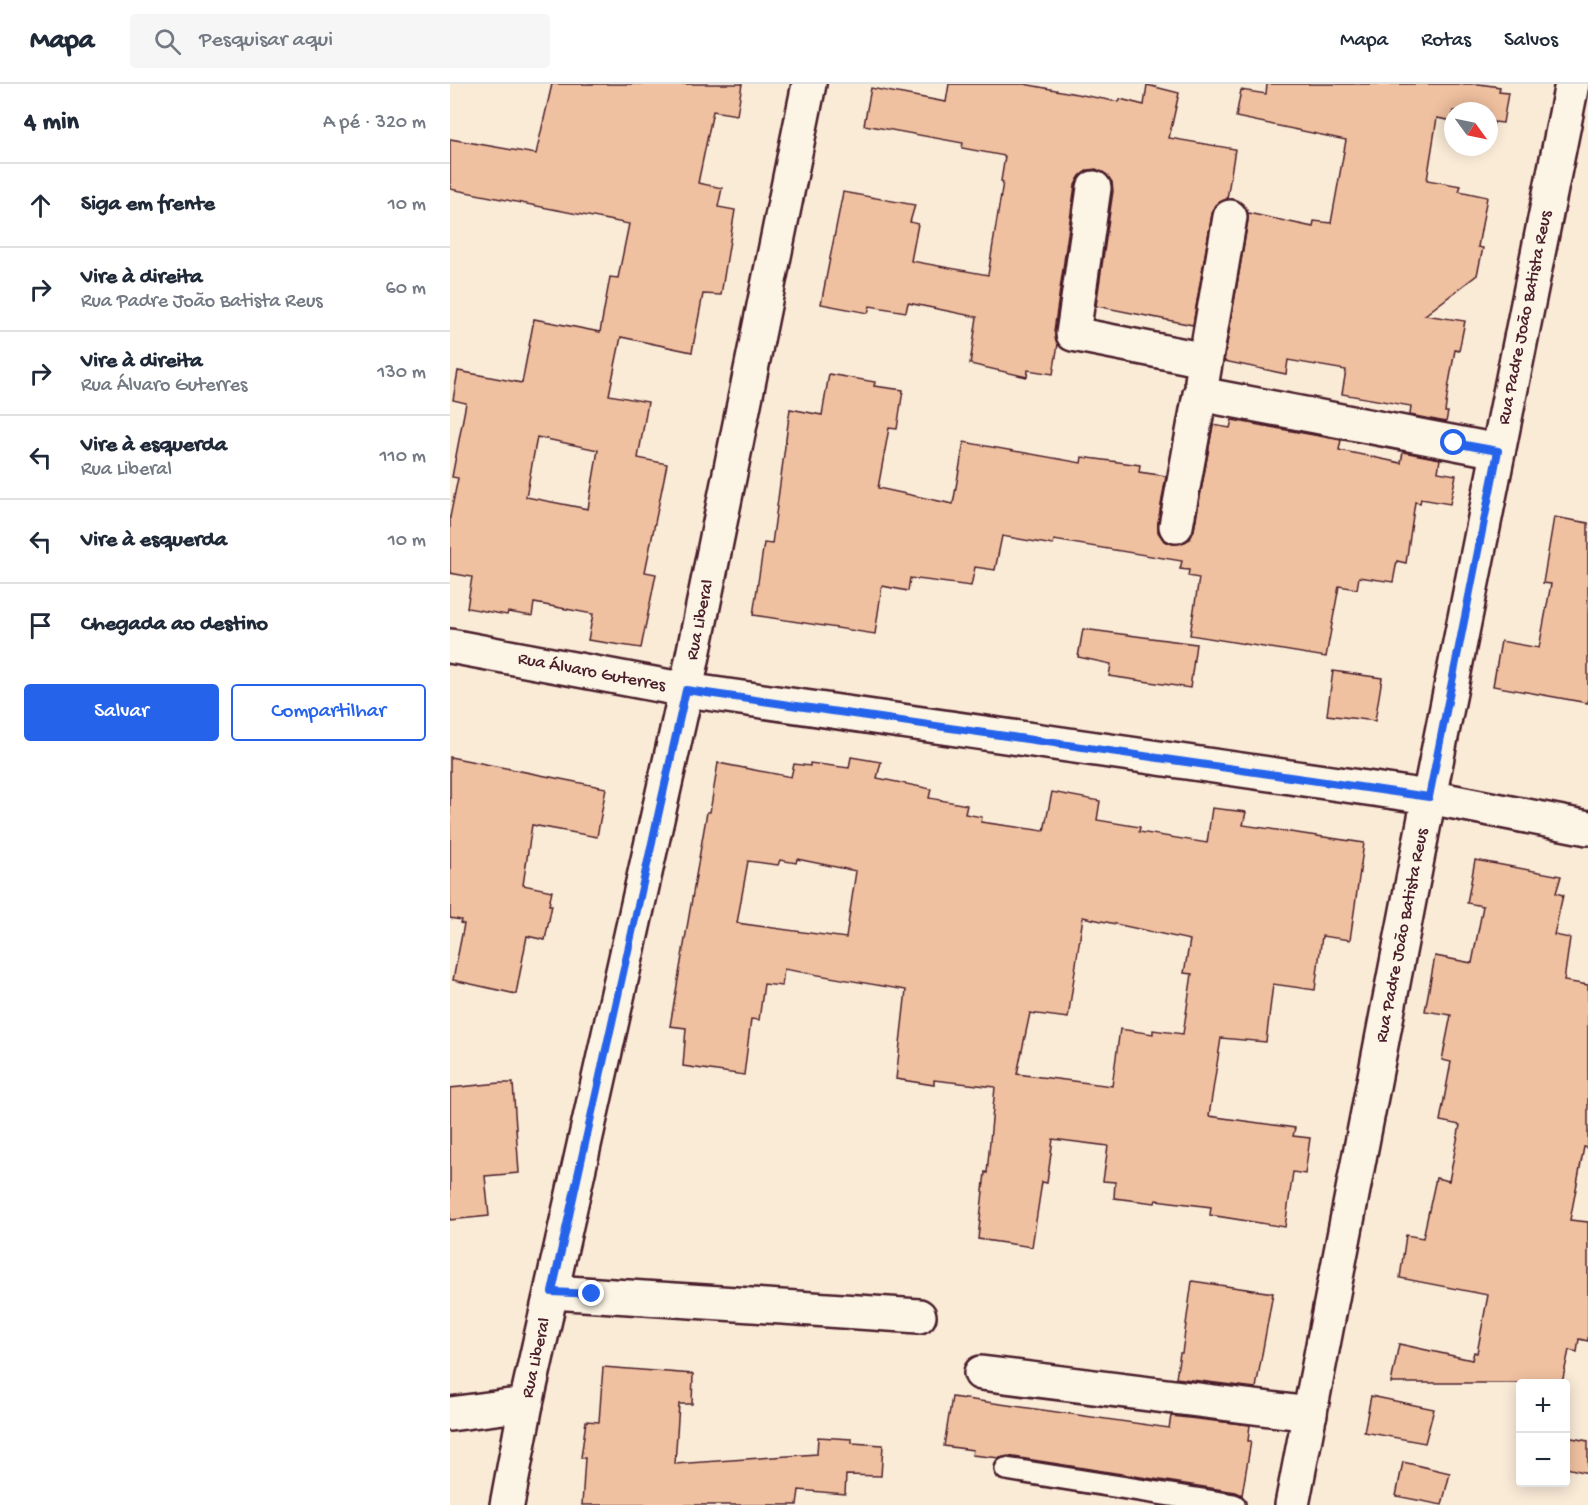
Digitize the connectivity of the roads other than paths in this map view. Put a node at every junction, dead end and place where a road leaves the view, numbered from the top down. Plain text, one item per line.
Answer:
1 (809, 84) edge
2 (1572, 84) edge
3 (1095, 189) dead end
4 (1230, 217) dead end
5 (1206, 360) junction
6 (1200, 394) junction
7 (1498, 451) junction
8 (1176, 526) dead end
9 (450, 646) edge
10 (686, 690) junction
11 (1429, 797) junction
12 (1588, 828) edge
13 (552, 1292) junction
14 (919, 1316) dead end
15 (981, 1373) dead end
16 (526, 1404) junction
17 (450, 1414) edge
18 (1310, 1414) junction
19 (1006, 1468) dead end
20 (507, 1505) edge
21 (1234, 1505) edge
22 (1292, 1505) edge

1 - 10 street, Rua Liberal
2 - 7 street, Rua Padre João Batista Reus
3 - 5 street
4 - 5 street
5 - 6 street
6 - 7 street
6 - 8 street
7 - 11 street, Rua Padre João Batista Reus
9 - 10 street, Rua Álvaro Guterres
10 - 11 street, Rua Álvaro Guterres
10 - 13 street, Rua Liberal
11 - 12 street, Rua Álvaro Guterres
11 - 18 street, Rua Padre João Batista Reus
13 - 14 street
13 - 16 street, Rua Liberal
15 - 18 street
16 - 17 street
16 - 20 street, Rua Liberal
18 - 22 street, Rua Padre João Batista Reus
19 - 21 lane

